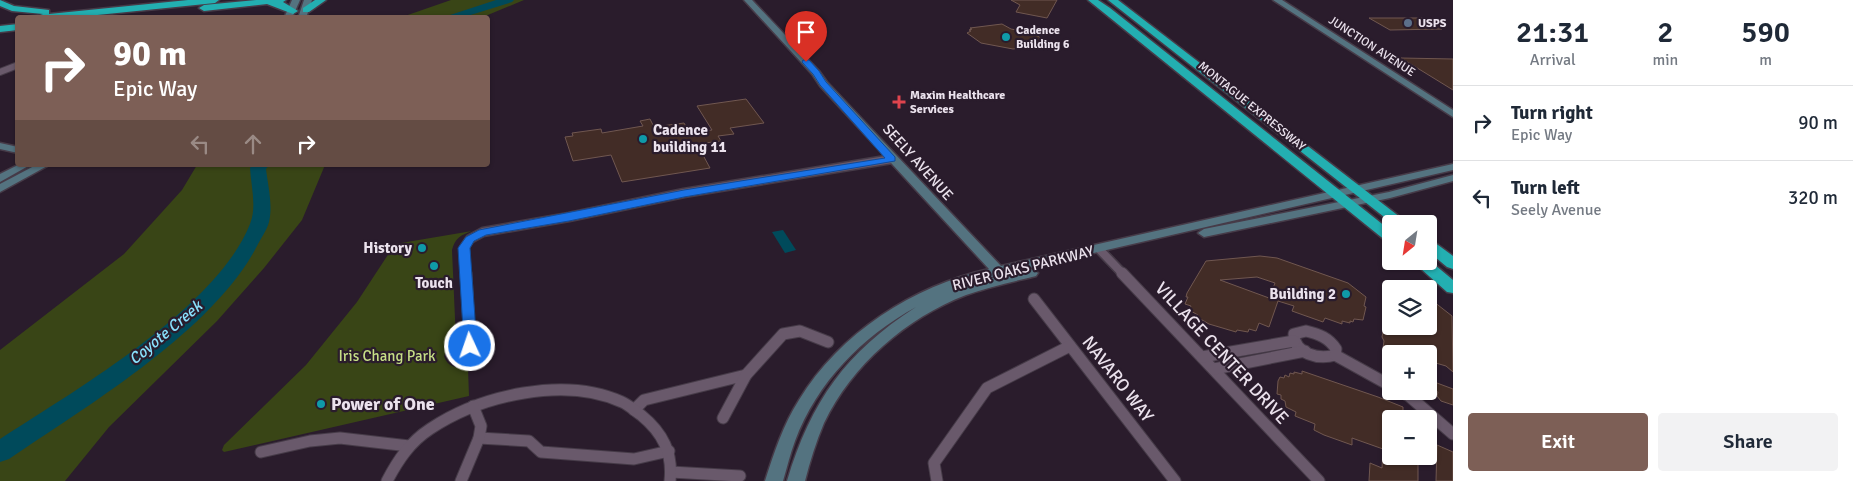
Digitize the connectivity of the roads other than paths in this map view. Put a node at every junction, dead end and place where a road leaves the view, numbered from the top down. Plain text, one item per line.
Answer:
1 (215, 0) edge
2 (282, 0) edge
3 (296, 0) edge
4 (308, 0) edge
5 (322, 0) edge
6 (748, 0) edge
7 (1092, 0) edge
8 (1112, 0) edge
9 (1277, 0) edge
10 (0, 2) edge
11 (259, 2) junction
12 (129, 8) junction
13 (291, 14) edge
14 (304, 14) edge
15 (63, 15) edge
16 (136, 15) edge
17 (15, 19) edge
18 (0, 21) edge
19 (15, 27) edge
20 (0, 29) edge
21 (15, 66) edge
22 (0, 72) edge
23 (1453, 114) edge
24 (0, 146) edge
25 (15, 149) edge
26 (892, 159) junction
27 (21, 167) edge
28 (40, 167) edge
29 (1453, 167) edge
30 (1453, 178) edge
31 (0, 179) edge
32 (1357, 188) junction
33 (0, 189) edge
34 (1335, 193) junction
35 (1371, 199) junction
36 (1347, 203) junction
37 (1391, 215) edge
38 (1238, 217) junction
39 (1382, 231) edge
40 (1187, 237) junction
41 (1102, 252) junction
42 (1438, 252) edge
43 (1453, 264) edge
44 (1431, 270) edge
45 (1001, 275) junction
46 (1453, 288) edge
47 (1034, 298) dead end
48 (1294, 341) junction
49 (828, 342) dead end
50 (1070, 346) junction
51 (1305, 352) junction
52 (465, 353) dead end
53 (1335, 355) junction
54 (1202, 357) junction
55 (1214, 369) junction
56 (746, 376) junction
57 (1382, 381) edge
58 (1415, 400) edge
59 (473, 406) junction
60 (634, 410) junction
61 (723, 418) dead end
62 (1453, 434) edge
63 (479, 438) junction
64 (409, 446) junction
65 (669, 451) junction
66 (261, 452) dead end
67 (740, 476) dead end
68 (671, 477) edge
69 (387, 481) edge
70 (461, 481) edge
71 (774, 481) edge
72 (796, 481) edge
73 (937, 481) edge
74 (1175, 481) edge
75 (1319, 481) edge

1 - 12 highway
2 - 11 highway
3 - 13 street
4 - 14 street
5 - 14 highway
6 - 26 street, SEELY AVENUE
7 - 34 highway, MONTAGUE EXPRESSWAY
8 - 32 highway, MONTAGUE EXPRESSWAY
9 - 23 street, JUNCTION AVENUE
10 - 12 highway
11 - 13 highway
11 - 16 highway
12 - 15 highway
17 - 18 highway
19 - 20 highway
21 - 22 street
24 - 25 street
26 - 45 street, SEELY AVENUE
26 - 52 street
27 - 31 street
28 - 33 street
29 - 32 street
30 - 35 street, RIVER OAKS PARKWAY
32 - 34 street
32 - 35 highway, MONTAGUE EXPRESSWAY
34 - 36 highway, MONTAGUE EXPRESSWAY
34 - 38 street
35 - 36 street, RIVER OAKS PARKWAY
35 - 37 highway, MONTAGUE EXPRESSWAY
36 - 39 highway, MONTAGUE EXPRESSWAY
36 - 40 street, RIVER OAKS PARKWAY
38 - 40 street
38 - 41 street
40 - 41 street, RIVER OAKS PARKWAY
41 - 45 street, RIVER OAKS PARKWAY
41 - 54 street, VILLAGE CENTER DRIVE
42 - 43 highway
44 - 46 highway
45 - 71 street, RIVER OAKS PARKWAY
45 - 72 street, RIVER OAKS PARKWAY
47 - 50 street, NAVARO WAY
48 - 51 street
48 - 53 street
48 - 54 street
49 - 56 street
50 - 73 street
50 - 74 street, NAVARO WAY
51 - 53 street
51 - 55 street
53 - 57 street
54 - 55 street, VILLAGE CENTER DRIVE
55 - 75 street, VILLAGE CENTER DRIVE
56 - 60 street
56 - 61 street
58 - 62 street
59 - 60 street
59 - 63 street
59 - 64 street
60 - 65 street
63 - 65 street
63 - 70 street
64 - 66 street
64 - 69 street
65 - 68 street
67 - 68 street

